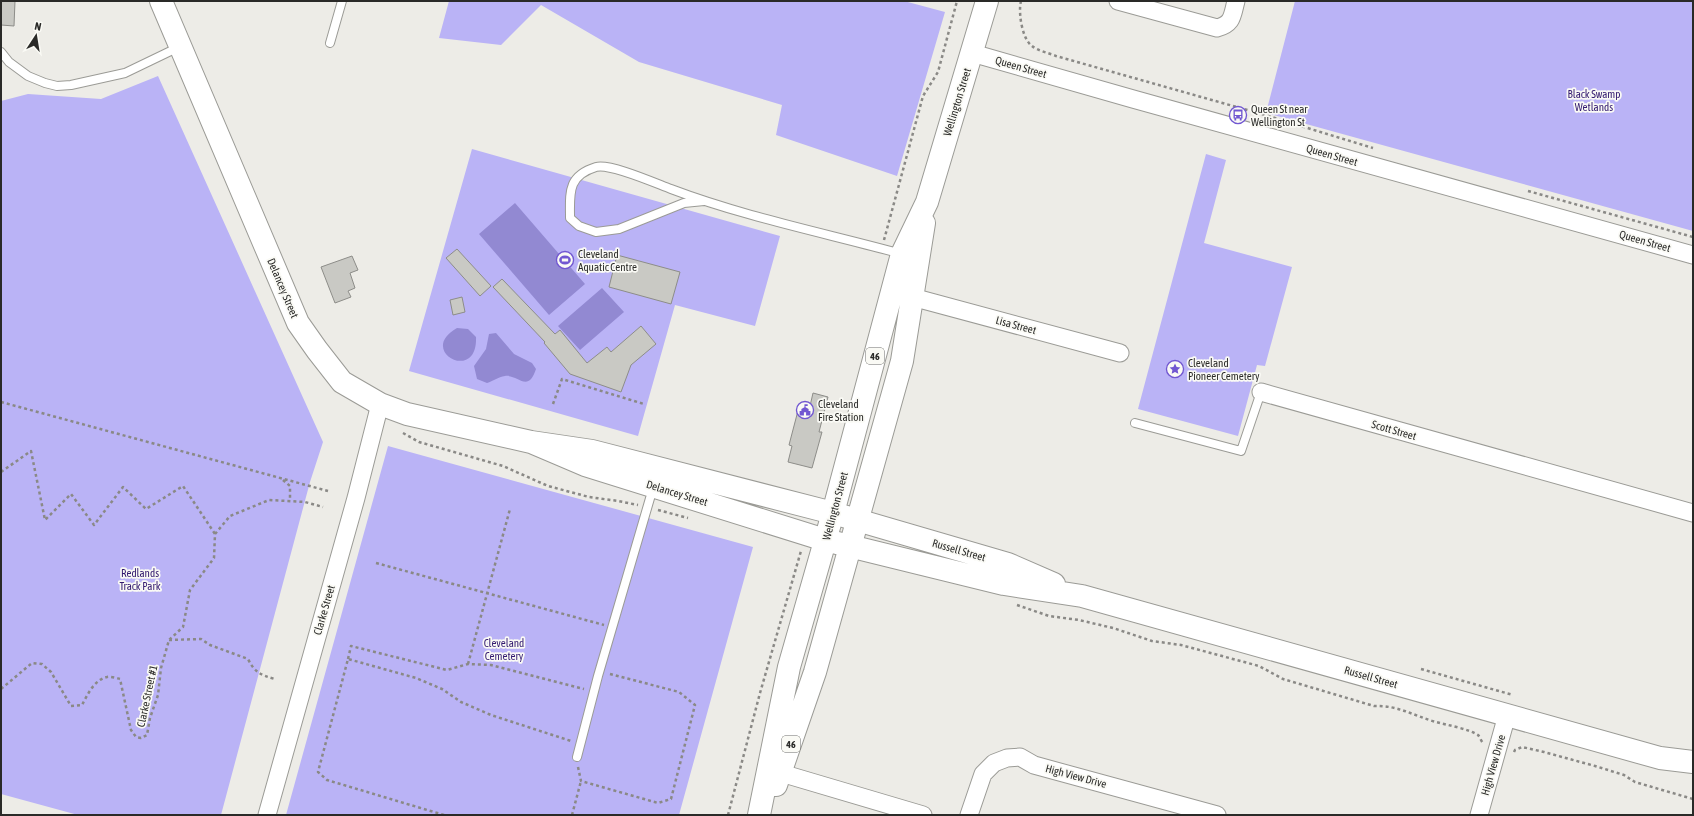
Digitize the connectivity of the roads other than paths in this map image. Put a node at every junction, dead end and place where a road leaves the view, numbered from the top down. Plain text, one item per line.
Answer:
1 (161, 1) edge
2 (342, 1) edge
3 (987, 1) edge
4 (1118, 1) edge
5 (1236, 1) edge
6 (330, 43) dead end
7 (180, 47) junction
8 (1, 52) edge
9 (972, 53) junction
10 (704, 202) junction
11 (927, 202) junction
12 (892, 252) junction
13 (1693, 255) edge
14 (912, 297) junction
15 (1120, 353) dead end
16 (1261, 392) joint
17 (378, 413) junction
18 (1135, 423) dead end
19 (862, 453) junction
20 (656, 477) junction
21 (687, 486) junction
22 (833, 513) junction
23 (1693, 513) edge
24 (856, 521) junction
25 (825, 540) junction
26 (850, 546) junction
27 (1082, 596) junction
28 (1510, 705) junction
29 (577, 758) road end
30 (1660, 758) junction
31 (1693, 762) edge
32 (781, 773) junction
33 (1693, 776) edge
34 (267, 815) edge
35 (759, 815) edge
36 (764, 815) edge
37 (923, 815) edge
38 (969, 815) edge
39 (1217, 815) edge
40 (1479, 815) edge

1 - 7 main road, Delancey Street
2 - 6 lane
3 - 9 main road, Wellington Street / 46
4 - 5 street
7 - 8 lane
7 - 17 main road, Delancey Street
9 - 11 main road, Wellington Street / 46
9 - 13 street, Queen Street
10 - 10 lane
10 - 12 lane
11 - 12 main road, Wellington Street / 46
11 - 14 main road, Wellington Street / 46
12 - 19 main road, Wellington Street / 46
14 - 15 street, Lisa Street
14 - 19 main road, Wellington Street / 46
16 - 18 lane, Scott Street
16 - 23 street, Scott Street
17 - 20 main road, Delancey Street
17 - 34 street, Clarke Street
19 - 22 main road, Wellington Street / 46
19 - 24 main road, Wellington Street / 46
20 - 21 main road, Delancey Street
20 - 29 lane
21 - 22 main road, Delancey Street
21 - 25 main road, Delancey Street
22 - 24 main road, Russell Street
22 - 25 main road, Wellington Street / 46
24 - 26 main road, Wellington Street / 46
24 - 27 main road, Russell Street
25 - 26 main road, Russell Street
25 - 35 main road, Wellington Street / 46
26 - 27 main road, Russell Street
26 - 32 main road, Wellington Street / 46
27 - 28 main road, Russell Street
28 - 30 main road, Russell Street
28 - 40 street, High View Drive
30 - 31 main road, Russell Street
30 - 33 main road, Russell Street
32 - 36 main road, Wellington Street / 46
32 - 37 street
38 - 39 street, High View Drive

